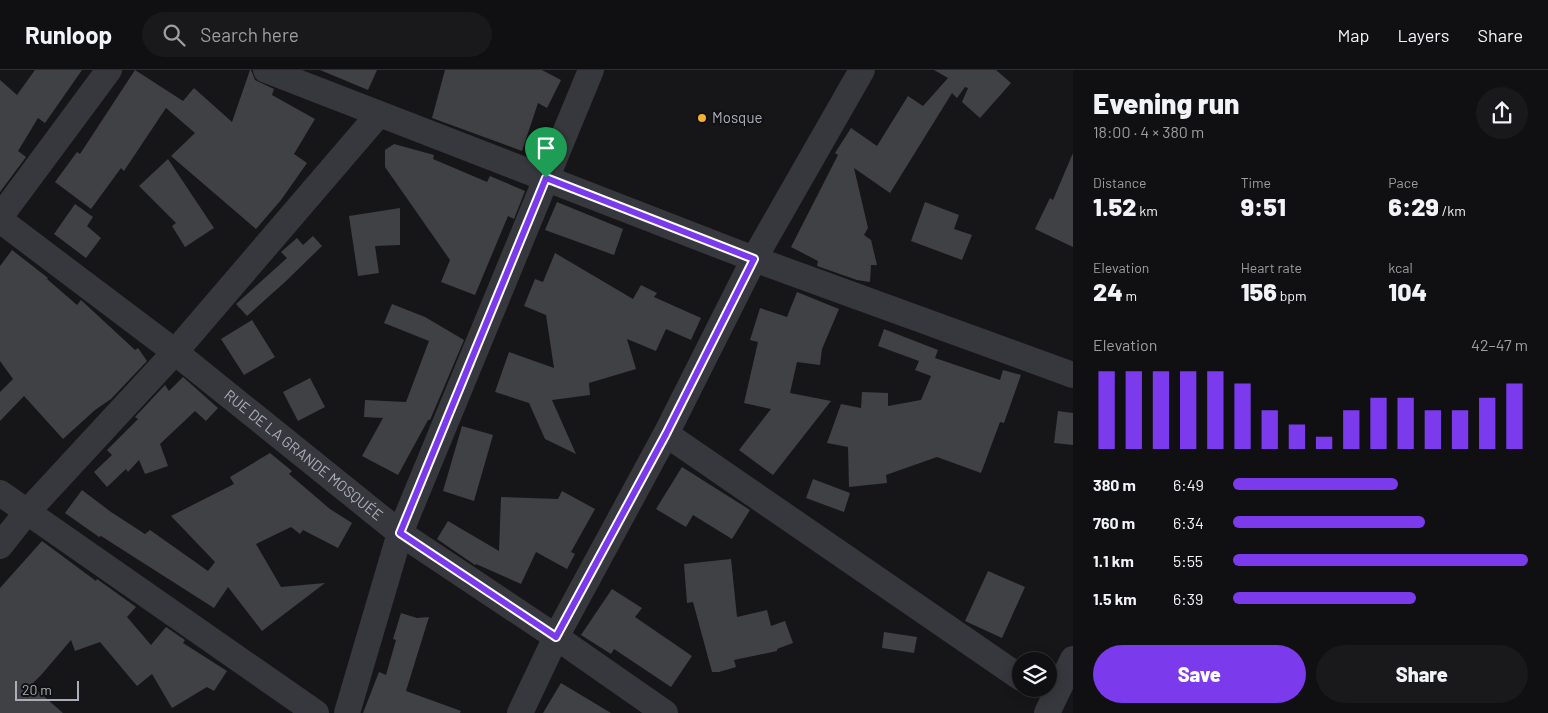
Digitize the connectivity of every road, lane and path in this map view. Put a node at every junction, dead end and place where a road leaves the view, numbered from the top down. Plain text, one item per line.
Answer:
1 (109, 70) edge
2 (266, 70) edge
3 (591, 70) edge
4 (862, 70) edge
5 (380, 114) junction
6 (546, 178) junction
7 (0, 218) edge
8 (754, 259) junction
9 (175, 352) junction
10 (1073, 375) edge
11 (666, 434) junction
12 (0, 493) edge
13 (27, 512) junction
14 (400, 533) junction
15 (0, 546) edge
16 (556, 637) junction
17 (1073, 659) edge
18 (1012, 672) edge
19 (1051, 703) edge
20 (316, 713) edge
21 (346, 713) edge
22 (520, 713) edge
23 (665, 713) edge

1 - 7 street
2 - 5 street
3 - 6 street
4 - 8 street
5 - 6 street
5 - 9 street
6 - 8 street
6 - 14 street
7 - 9 street, RUE DE LA GRANDE MOSQUÉE
8 - 10 street
8 - 11 street
9 - 13 street
9 - 14 street, RUE DE LA GRANDE MOSQUÉE
11 - 16 street
11 - 18 street
12 - 13 street
13 - 15 street
13 - 20 street
14 - 16 street, RUE DE LA GRANDE MOSQUÉE
14 - 21 street
16 - 22 street
16 - 23 street, RUE DE LA GRANDE MOSQUÉE
17 - 19 street

